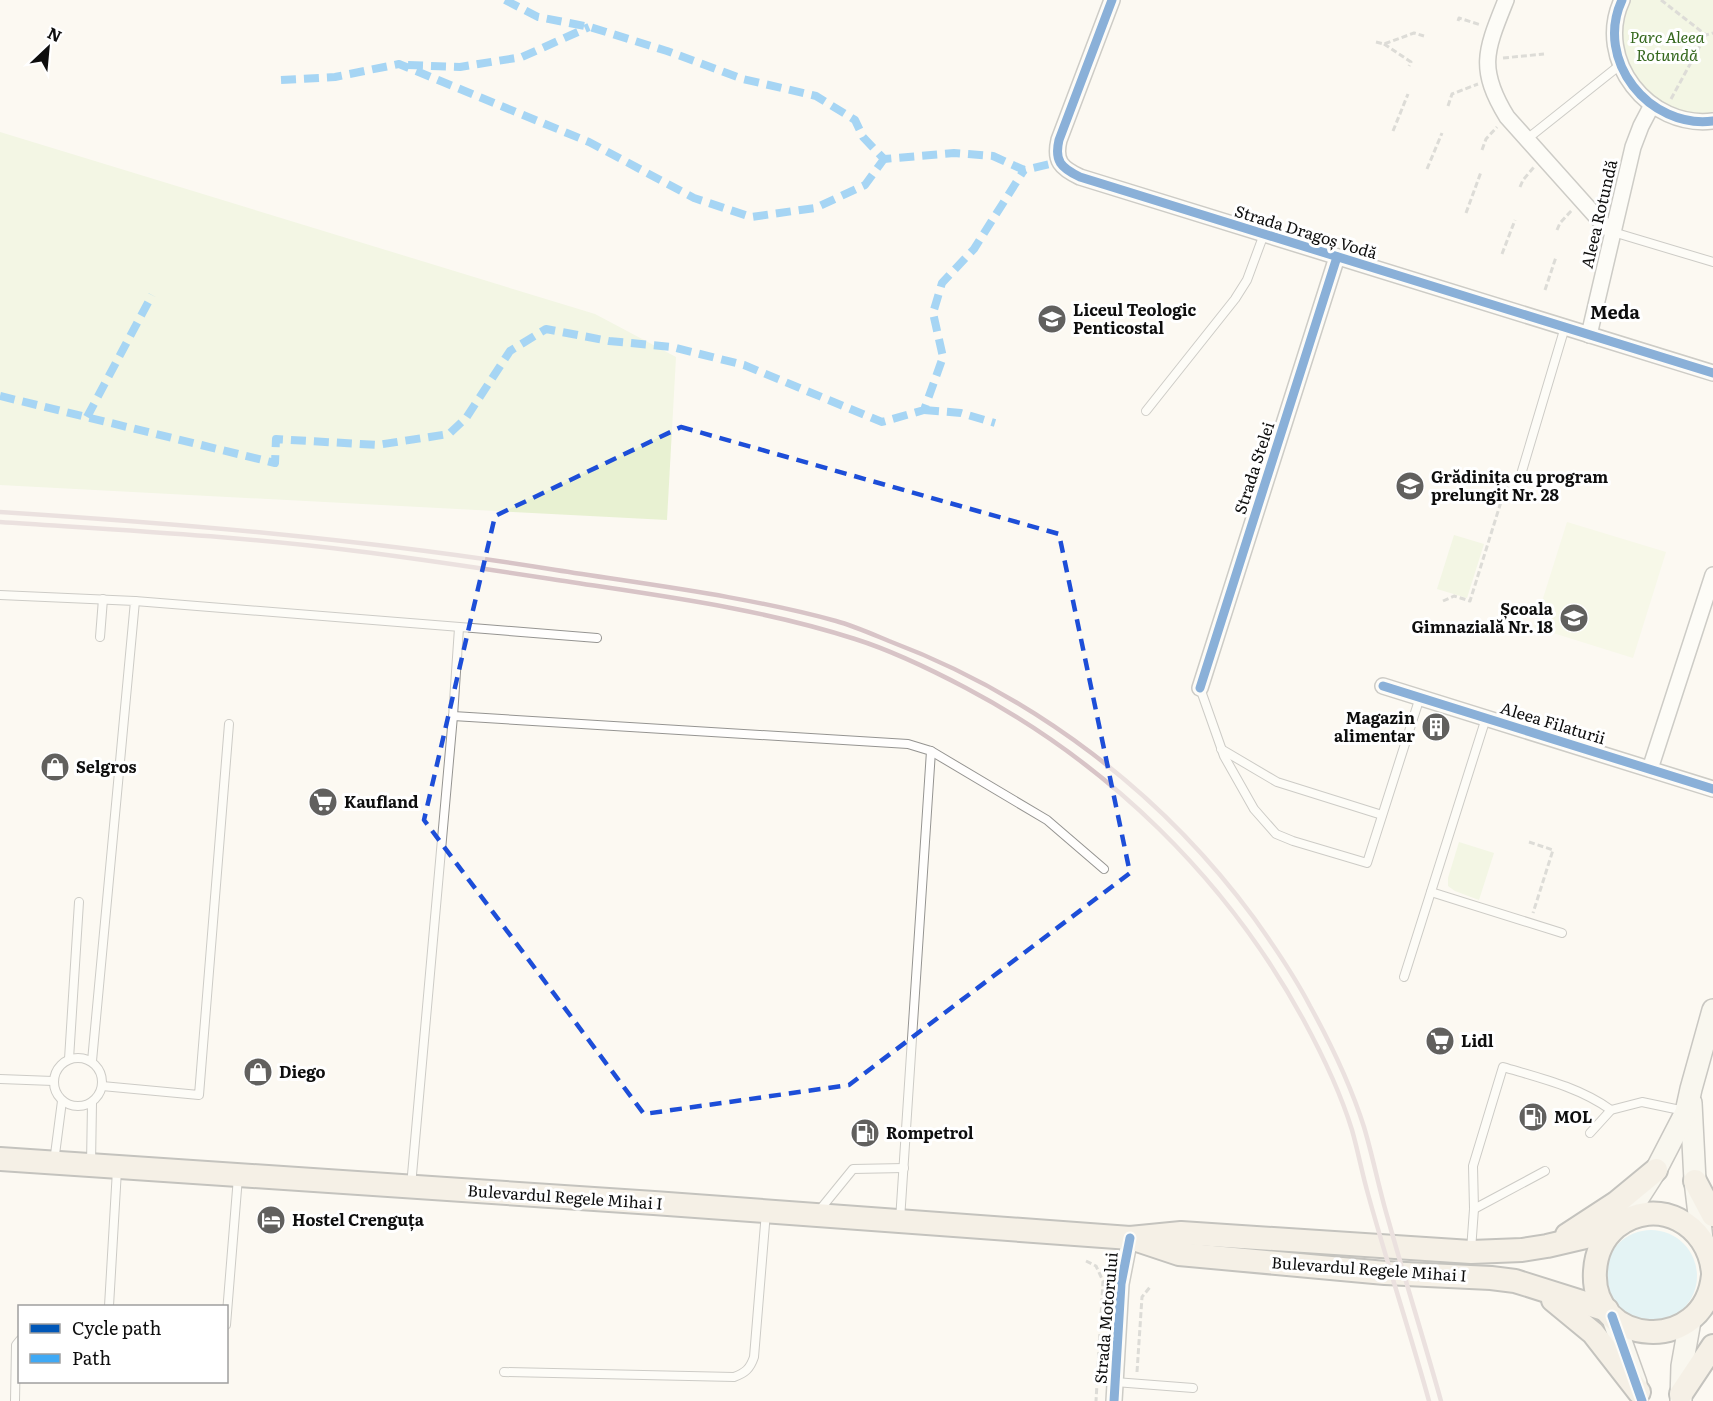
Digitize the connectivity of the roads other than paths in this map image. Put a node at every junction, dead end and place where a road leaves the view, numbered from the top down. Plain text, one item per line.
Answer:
1 (1112, 0) edge
2 (1622, 0) edge
3 (1502, 1) edge
4 (1620, 65) junction
5 (1658, 109) junction
6 (1713, 121) edge
7 (1527, 139) junction
8 (1613, 232) junction
9 (1264, 234) junction
10 (1337, 257) junction
11 (1713, 262) edge
12 (1565, 327) junction
13 (1588, 335) junction
14 (1713, 373) edge
15 (1146, 411) dead end
16 (1522, 471) road end
17 (1713, 575) edge
18 (0, 594) edge
19 (103, 599) junction
20 (135, 601) junction
21 (459, 628) junction
22 (100, 637) dead end
23 (597, 638) dead end
24 (1383, 686) dead end
25 (1200, 688) joint
26 (1420, 697) junction
27 (453, 716) junction
28 (1486, 718) junction
29 (229, 724) dead end
30 (1221, 749) junction
31 (931, 752) junction
32 (1650, 769) junction
33 (1713, 789) edge
34 (1382, 815) junction
35 (1104, 869) dead end
36 (1431, 891) junction
37 (80, 902) dead end
38 (1562, 933) dead end
39 (1404, 977) dead end
40 (1713, 1010) edge
41 (69, 1059) junction
42 (92, 1061) junction
43 (0, 1079) edge
44 (53, 1081) junction
45 (102, 1086) junction
46 (1690, 1089) junction
47 (62, 1101) junction
48 (92, 1103) junction
49 (1611, 1110) junction
50 (1686, 1112) junction
51 (1590, 1133) dead end
52 (0, 1160) edge
53 (53, 1163) junction
54 (91, 1166) junction
55 (117, 1167) junction
56 (904, 1168) junction
57 (1656, 1170) junction
58 (1545, 1171) dead end
59 (239, 1175) junction
60 (1695, 1180) junction
61 (411, 1187) junction
62 (1474, 1209) junction
63 (766, 1211) junction
64 (816, 1215) junction
65 (1713, 1215) edge
66 (900, 1221) junction
67 (1617, 1227) junction
68 (1130, 1238) junction
69 (1707, 1244) edge
70 (1547, 1246) junction
71 (1471, 1252) junction
72 (1713, 1274) edge
73 (1537, 1288) junction
74 (109, 1305) edge
75 (228, 1305) edge
76 (1609, 1313) junction
77 (1698, 1318) edge
78 (18, 1342) edge
79 (1713, 1346) edge
80 (504, 1372) dead end
81 (1115, 1382) junction
82 (1192, 1388) dead end
83 (1641, 1396) edge
84 (1681, 1398) edge
85 (15, 1401) edge
86 (1114, 1401) edge

1 - 9 street, Strada Dragoș Vodă
2 - 4 street
3 - 7 street
4 - 5 street
4 - 7 lane
5 - 6 street
5 - 8 street, Aleea Rotundă
7 - 8 street
8 - 11 lane
8 - 13 street, Aleea Rotundă
9 - 10 street, Strada Dragoș Vodă
9 - 15 lane
10 - 12 street, Strada Dragoș Vodă
10 - 25 street, Strada Stelei
12 - 13 street, Strada Dragoș Vodă
12 - 16 lane
13 - 14 street, Strada Dragoș Vodă
17 - 32 street
18 - 19 lane
19 - 20 lane
19 - 22 lane
20 - 21 lane
20 - 42 lane
21 - 23 lane
21 - 27 lane
24 - 26 street, Aleea Filaturii
25 - 30 lane
26 - 28 street, Aleea Filaturii
26 - 34 lane
27 - 31 lane
27 - 61 lane
28 - 32 street, Aleea Filaturii
28 - 36 lane
29 - 45 lane
30 - 34 lane
30 - 34 lane
31 - 35 lane
31 - 56 lane
32 - 33 street, Aleea Filaturii
36 - 38 lane
36 - 39 lane
37 - 41 lane
40 - 46 main road
41 - 42 lane
41 - 44 lane
42 - 45 lane
43 - 44 lane
44 - 47 lane
45 - 48 lane
46 - 50 main road
46 - 60 main road
47 - 48 lane
47 - 53 lane
48 - 54 lane
49 - 50 lane
49 - 51 lane
49 - 62 lane
50 - 57 main road
52 - 53 main road, Bulevardul Regele Mihai I
53 - 54 main road, Bulevardul Regele Mihai I
54 - 55 main road, Bulevardul Regele Mihai I
55 - 59 main road, Bulevardul Regele Mihai I
55 - 74 lane
56 - 64 lane
56 - 66 lane
57 - 67 main road
57 - 70 main road
58 - 62 lane
59 - 61 main road, Bulevardul Regele Mihai I
59 - 75 lane
60 - 65 main road
60 - 69 main road
61 - 63 main road, Bulevardul Regele Mihai I
62 - 71 lane
63 - 64 main road, Bulevardul Regele Mihai I
63 - 80 lane
64 - 66 main road, Bulevardul Regele Mihai I
66 - 68 main road, Bulevardul Regele Mihai I
67 - 69 main road
67 - 70 main road, Bulevardul Regele Mihai I
67 - 76 main road
68 - 71 main road, Bulevardul Regele Mihai I
68 - 73 main road, Bulevardul Regele Mihai I
68 - 81 street, Strada Motorului
69 - 72 main road
70 - 71 main road, Bulevardul Regele Mihai I
72 - 77 main road
73 - 76 main road, Bulevardul Regele Mihai I
73 - 83 main road
76 - 77 main road
76 - 83 main road
77 - 84 main road
78 - 85 lane
79 - 84 main road
81 - 82 lane
81 - 86 street, Strada Motorului

